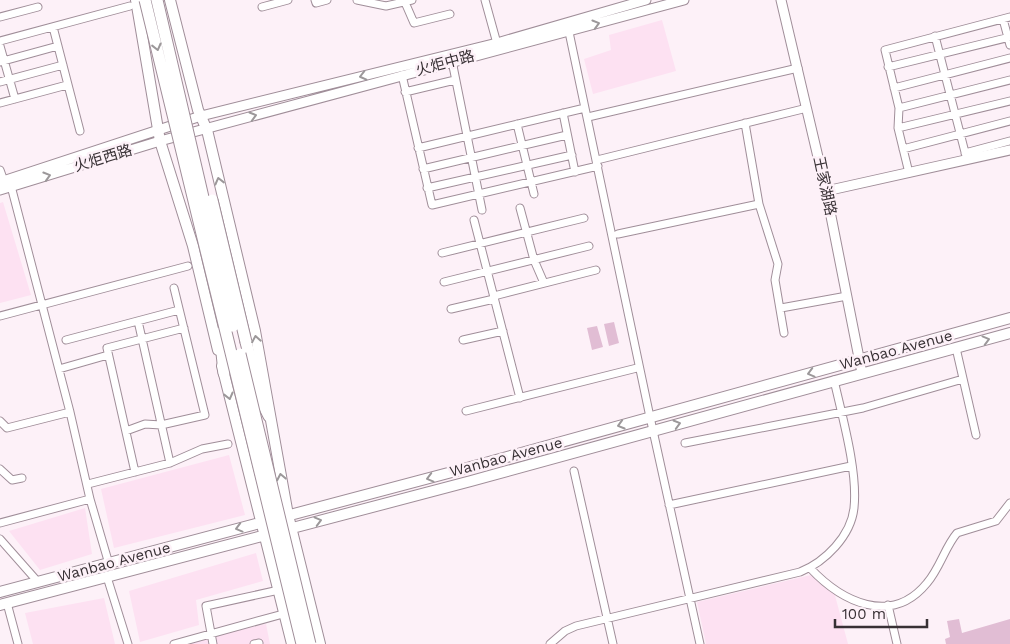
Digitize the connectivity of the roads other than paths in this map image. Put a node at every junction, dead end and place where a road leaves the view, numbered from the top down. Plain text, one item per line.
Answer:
1 (146, 0) edge
2 (157, 0) edge
3 (170, 0) edge
4 (288, 0) edge
5 (315, 0) edge
6 (327, 0) edge
7 (356, 0) edge
8 (485, 0) edge
9 (646, 0) edge
10 (684, 0) edge
11 (781, 0) edge
12 (407, 1) edge
13 (133, 3) edge
14 (38, 7) dead end
15 (262, 7) dead end
16 (450, 14) dead end
17 (0, 17) edge
18 (1007, 18) edge
19 (53, 27) junction
20 (569, 32) junction
21 (935, 36) junction
22 (1009, 40) edge
23 (0, 41) edge
24 (0, 46) edge
25 (58, 46) junction
26 (497, 46) junction
27 (940, 54) junction
28 (1010, 58) edge
29 (2, 61) edge
30 (452, 61) junction
31 (62, 65) junction
32 (888, 67) junction
33 (798, 68) junction
34 (402, 74) junction
35 (945, 75) junction
36 (10, 80) junction
37 (455, 80) junction
38 (1010, 80) edge
39 (0, 82) edge
40 (68, 85) junction
41 (894, 88) junction
42 (405, 92) junction
43 (950, 96) junction
44 (15, 99) junction
45 (1010, 101) edge
46 (0, 103) edge
47 (586, 108) junction
48 (899, 108) junction
49 (803, 109) dead end
50 (563, 113) junction
51 (955, 114) junction
52 (201, 116) junction
53 (588, 117) junction
54 (1010, 121) edge
55 (181, 122) junction
56 (745, 123) junction
57 (517, 124) junction
58 (898, 128) junction
59 (158, 130) junction
60 (206, 130) junction
61 (80, 131) dead end
62 (960, 134) junction
63 (567, 135) junction
64 (467, 136) junction
65 (160, 141) junction
66 (1010, 141) edge
67 (522, 145) junction
68 (418, 148) junction
69 (903, 149) junction
70 (1010, 150) edge
71 (572, 155) junction
72 (966, 156) junction
73 (472, 157) junction
74 (597, 163) junction
75 (527, 165) junction
76 (422, 169) junction
77 (0, 170) edge
78 (575, 172) junction
79 (909, 173) junction
80 (476, 177) junction
81 (531, 182) junction
82 (4, 185) edge
83 (427, 188) junction
84 (826, 190) junction
85 (534, 194) dead end
86 (479, 195) junction
87 (759, 204) junction
88 (520, 208) dead end
89 (482, 210) dead end
90 (584, 218) dead end
91 (474, 220) dead end
92 (527, 232) junction
93 (618, 234) dead end
94 (480, 244) junction
95 (589, 246) dead end
96 (442, 253) dead end
97 (534, 260) junction
98 (188, 266) dead end
99 (596, 270) dead end
100 (487, 272) junction
101 (444, 282) dead end
102 (544, 283) junction
103 (174, 288) dead end
104 (847, 296) junction
105 (494, 297) junction
106 (42, 305) junction
107 (781, 308) junction
108 (451, 309) dead end
109 (179, 310) junction
110 (0, 316) edge
111 (1010, 318) edge
112 (138, 321) junction
113 (184, 328) junction
114 (503, 330) junction
115 (784, 333) dead end
116 (1010, 333) edge
117 (142, 339) junction
118 (66, 340) dead end
119 (463, 340) dead end
120 (956, 348) junction
121 (108, 355) junction
122 (859, 360) junction
123 (637, 368) dead end
124 (59, 369) junction
125 (224, 373) junction
126 (862, 373) junction
127 (963, 379) junction
128 (834, 380) junction
129 (520, 398) junction
130 (466, 411) dead end
131 (70, 412) junction
132 (842, 413) junction
133 (269, 416) junction
134 (650, 418) junction
135 (0, 421) edge
136 (161, 425) junction
137 (3, 429) edge
138 (653, 430) junction
139 (126, 431) junction
140 (976, 435) dead end
141 (685, 443) dead end
142 (228, 444) dead end
143 (170, 463) junction
144 (851, 466) junction
145 (0, 470) edge
146 (574, 471) dead end
147 (135, 472) junction
148 (22, 478) dead end
149 (88, 484) junction
150 (90, 499) junction
151 (1010, 503) edge
152 (669, 505) junction
153 (288, 515) junction
154 (0, 523) edge
155 (262, 523) junction
156 (291, 528) junction
157 (264, 534) junction
158 (0, 539) edge
159 (109, 564) junction
160 (810, 568) junction
161 (107, 577) junction
162 (38, 582) junction
163 (279, 590) junction
164 (0, 592) edge
165 (690, 600) junction
166 (4, 604) edge
167 (888, 606) junction
168 (283, 614) junction
169 (608, 619) junction
170 (211, 634) junction
171 (18, 644) edge
172 (128, 644) edge
173 (174, 644) edge
174 (213, 644) edge
175 (292, 644) edge
176 (302, 644) edge
177 (310, 644) edge
178 (320, 644) edge
179 (550, 644) edge
180 (613, 644) edge
181 (700, 644) edge
182 (897, 644) edge

1 -> 55 highway, bridge
2 - 55 highway, bridge
3 - 52 main road
4 - 15 street
5 - 6 street
7 - 12 street
8 - 26 street
9 - 26 street
20 -> 10 street, 火炬中路
11 - 33 street, 王家湖路
12 - 16 street
13 - 19 street
13 - 59 main road
14 - 17 street
18 - 21 street
18 - 22 street
19 - 23 street
19 - 25 street
20 - 26 street, 火炬中路
20 - 47 street
21 - 27 street
21 - 32 street
22 - 27 street
24 - 29 street
25 - 29 street
25 - 31 street
26 - 30 street, 火炬中路
26 -> 52 street, 火炬西路
27 - 32 street
27 - 35 street
28 - 35 street
29 - 36 street
30 - 34 street, 火炬中路
30 - 37 street
31 - 36 street
31 - 40 street
32 - 41 street
33 - 53 street
33 - 84 street, 王家湖路
34 - 42 street
60 -> 34 street, 火炬中路
35 - 41 street
35 - 43 street
36 - 39 street
36 - 44 street
37 - 42 street
37 - 64 street
38 - 43 street
40 - 44 street
40 - 61 street
41 - 48 street
42 - 68 street
43 - 48 street
43 - 51 street
44 - 46 street
45 - 51 street
47 - 50 street
47 - 53 street
48 - 58 street
49 - 56 street
50 - 57 street
50 - 63 street
51 - 58 street
51 - 62 street
52 - 59 street, 火炬西路
52 - 60 main road
53 - 74 street
54 - 62 street
55 - 125 highway, bridge
55 - 133 highway, bridge
55 - 176 highway, bridge
55 - 177 highway, bridge
56 - 74 street
56 - 87 street
57 - 64 street
57 - 67 street
58 - 69 street
59 - 65 main road
59 - 82 street, 火炬西路
60 - 65 street, 火炬西路
133 -> 60 main road
62 - 69 street
62 - 72 street
63 - 67 street
63 - 71 street
64 - 68 street
64 - 73 street
82 -> 65 street, 火炬西路
65 - 125 main road
66 - 72 street
67 - 73 street
67 - 75 street
68 - 76 street
69 - 79 street
70 - 72 street
71 - 75 street
71 - 78 street
72 - 79 street
73 - 76 street
73 - 80 street
74 - 78 street
74 - 134 street
75 - 80 street
75 - 81 street
76 - 83 street
77 - 82 street
78 - 81 street
79 - 84 street
80 - 83 street
80 - 86 street
81 - 85 street
81 - 86 street
82 - 106 street
83 - 86 street
84 - 104 street, 王家湖路
86 - 89 street
87 - 93 street
87 - 107 street
88 - 92 street
90 - 92 street
91 - 94 street
92 - 94 street
92 - 97 street
94 - 96 street
94 - 100 street
95 - 97 street
97 - 100 street
97 - 102 street
98 - 106 street
99 - 102 street
100 - 101 street
100 - 105 street
102 - 105 street
103 - 109 street
104 - 107 street
104 - 122 street, 王家湖路
105 - 108 street
105 - 114 street
106 - 110 street
106 - 124 street
107 - 115 street
109 - 112 street
109 - 113 street
111 - 122 main road, Wanbao Avenue
112 - 117 street
112 - 118 street
113 - 117 street
113 - 136 street
114 - 119 street
114 - 129 street
120 -> 116 main road, Wanbao Avenue
117 - 121 street
117 - 136 street
120 - 126 main road, Wanbao Avenue
120 - 127 street
121 - 124 street
121 - 139 street
122 - 126 street, 王家湖路
122 -> 134 main road, Wanbao Avenue
123 - 129 street
124 - 131 street
125 -> 155 main road
126 - 128 main road, Wanbao Avenue
127 - 132 street
127 - 140 street
128 - 132 street
138 -> 128 main road, Wanbao Avenue
129 - 130 street
131 - 137 street
131 - 149 street
132 - 141 street
132 - 144 street
153 -> 133 main road
134 - 138 street
134 -> 153 main road, Wanbao Avenue
135 - 137 street
136 - 139 street
136 - 143 street
138 - 152 street
156 -> 138 main road, Wanbao Avenue
139 - 147 street
142 - 143 street
143 - 147 street
144 - 152 street
144 - 160 street
145 - 148 street
146 - 169 street
147 - 149 street
149 - 150 street
150 - 154 street
150 - 159 street
151 - 167 street
152 - 165 street
153 - 155 main road, Wanbao Avenue
153 - 156 main road
155 - 157 main road
155 -> 159 main road, Wanbao Avenue
156 - 157 main road, Wanbao Avenue
156 - 178 main road
157 - 161 main road, Wanbao Avenue
157 - 163 main road
158 - 162 street
159 - 162 main road, Wanbao Avenue
160 - 165 street
160 - 167 street
161 - 166 main road, Wanbao Avenue
161 - 172 street
162 - 164 main road, Wanbao Avenue
163 - 168 main road
163 - 170 street
165 - 169 street
165 - 181 street
166 - 171 street
167 - 182 street
168 - 170 street
168 - 175 main road
169 - 179 street
169 - 180 street
170 - 173 street
170 - 174 street

